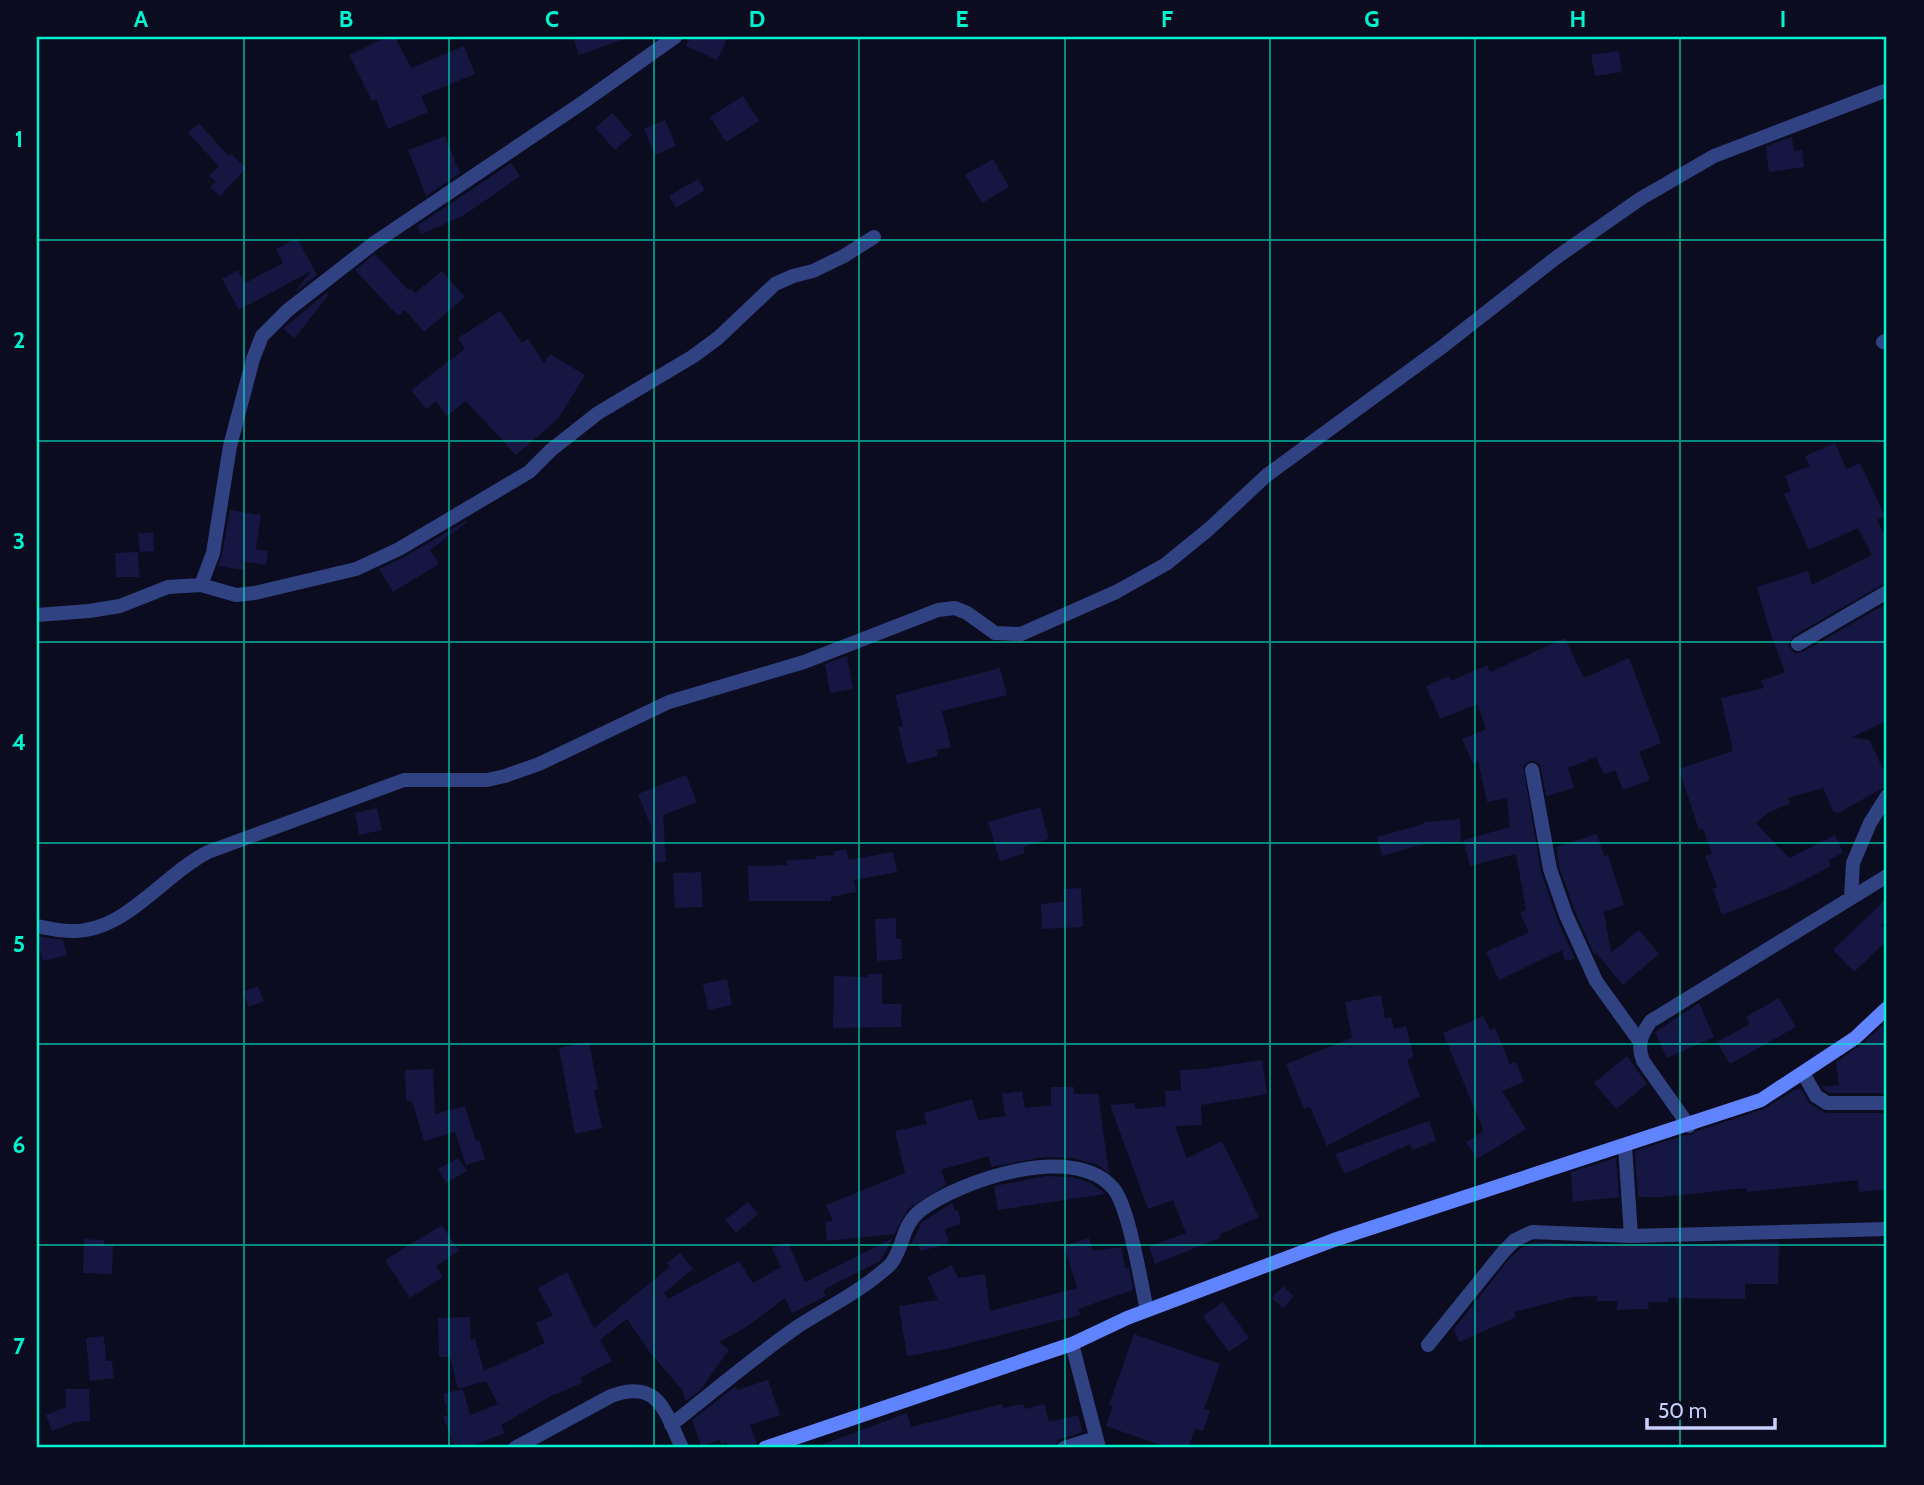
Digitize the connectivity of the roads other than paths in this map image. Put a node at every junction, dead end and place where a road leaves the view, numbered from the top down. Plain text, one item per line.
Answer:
1 (675, 37) edge
2 (1887, 90) edge
3 (874, 237) dead end
4 (201, 585) junction
5 (1887, 592) edge
6 (37, 615) edge
7 (1798, 644) dead end
8 (1532, 770) dead end
9 (1887, 796) edge
10 (1887, 876) edge
11 (1851, 898) junction
12 (37, 926) edge
13 (1887, 1008) edge
14 (1640, 1042) junction
15 (1803, 1073) junction
16 (1887, 1103) edge
17 (1689, 1126) junction
18 (1625, 1146) junction
19 (1887, 1229) edge
20 (1631, 1236) junction
21 (1147, 1310) junction
22 (1073, 1344) junction
23 (1428, 1346) dead end
24 (671, 1425) junction
25 (1097, 1443) edge
26 (514, 1448) edge
27 (682, 1448) edge
28 (765, 1448) edge
29 (1064, 1448) edge

1 - 4 street
2 - 12 street
3 - 4 street
4 - 6 street
5 - 7 street
8 - 14 street
9 - 11 street
10 - 11 street
11 - 14 street
13 - 15 main road
14 - 17 street
15 - 16 street
15 - 17 main road
17 - 18 main road
18 - 20 street
18 - 21 main road
19 - 20 street
20 - 23 street
21 - 22 main road
21 - 24 street
22 - 25 street
22 - 28 main road
24 - 26 street
24 - 27 street
25 - 29 street

